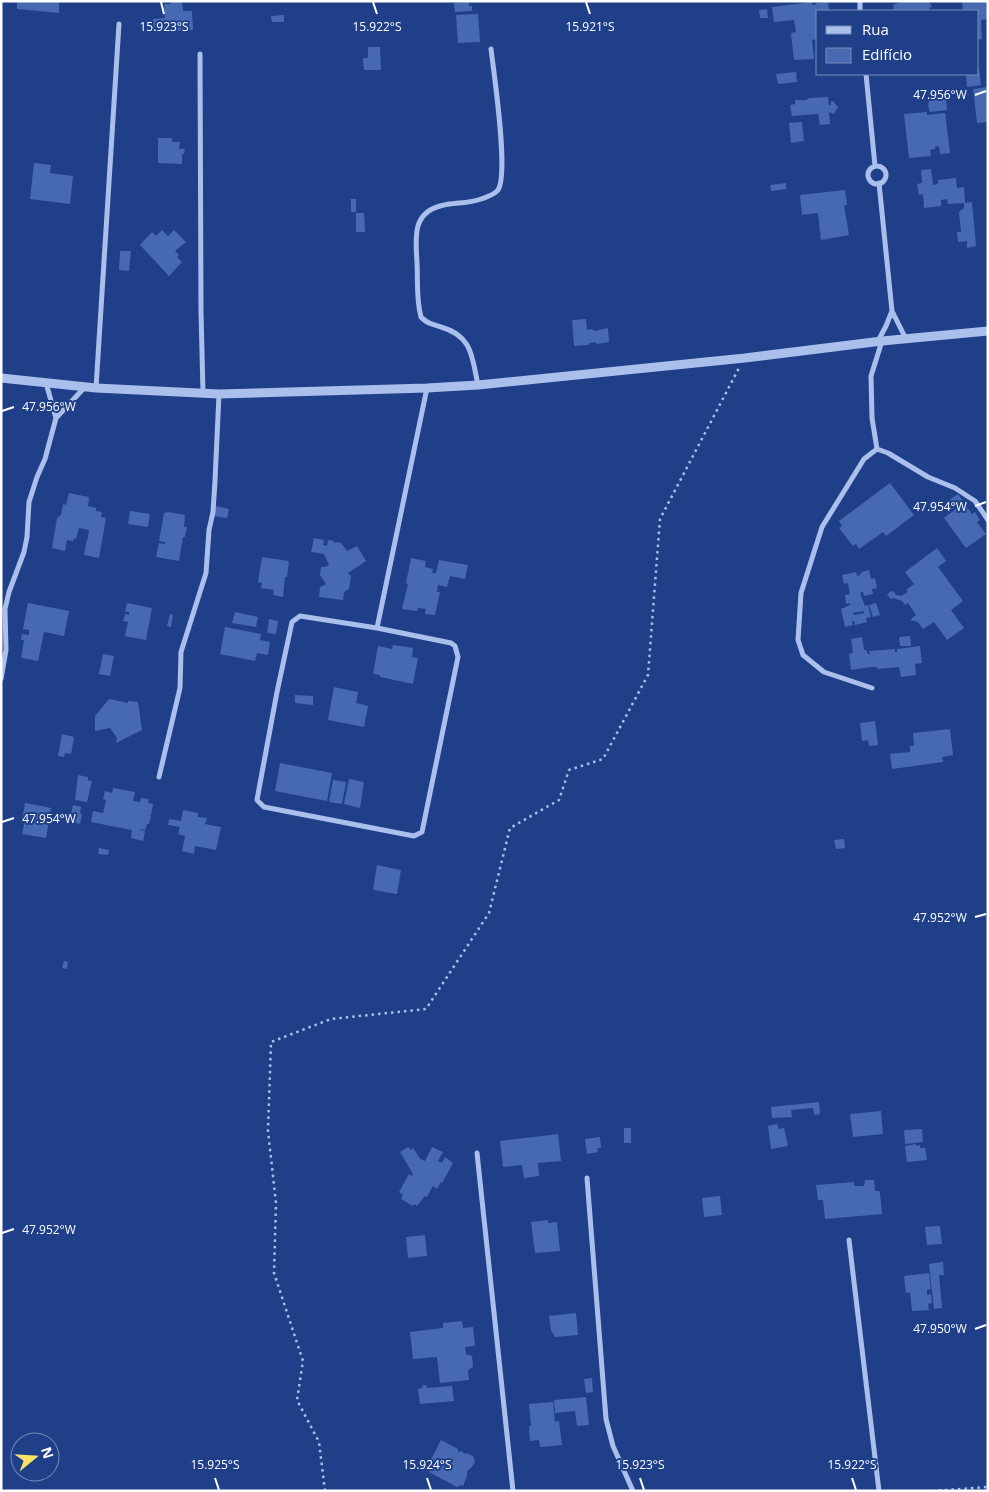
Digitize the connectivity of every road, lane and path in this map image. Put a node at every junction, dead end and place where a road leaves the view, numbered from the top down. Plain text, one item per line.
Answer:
1 (855, 1) edge
2 (860, 1) edge
3 (119, 24) dead end
4 (491, 49) dead end
5 (200, 54) dead end
6 (866, 75) edge
7 (875, 166) junction
8 (880, 183) junction
9 (892, 311) junction
10 (988, 331) edge
11 (906, 339) junction
12 (880, 341) junction
13 (744, 358) junction
14 (1, 378) edge
15 (46, 383) junction
16 (478, 385) junction
17 (85, 387) junction
18 (96, 388) junction
19 (427, 388) junction
20 (203, 393) junction
21 (219, 394) junction
22 (56, 418) junction
23 (877, 449) junction
24 (988, 520) edge
25 (377, 628) junction
26 (1, 679) edge
27 (872, 688) dead end
28 (160, 777) dead end
29 (477, 1153) dead end
30 (587, 1178) dead end
31 (849, 1240) dead end
32 (988, 1487) edge
33 (325, 1491) edge
34 (513, 1491) edge
35 (633, 1491) edge
36 (879, 1491) edge
37 (932, 1491) edge

1 - 2 street
3 - 18 street
4 - 16 street
5 - 20 street
6 - 7 street
7 - 8 street
7 - 8 street
8 - 9 street
9 - 11 street
9 - 12 street
10 - 11 street
11 - 12 street
12 - 13 street
12 - 23 street
13 - 16 street
13 - 33 path
14 - 15 street
15 - 17 street
15 - 22 street
16 - 19 street
17 - 18 street
17 - 22 street
18 - 20 street
19 - 21 street
19 - 25 street
20 - 21 street
21 - 28 street
22 - 26 street
23 - 24 street
23 - 27 street
25 - 25 street
29 - 34 street
30 - 35 street
31 - 36 street
32 - 37 path

